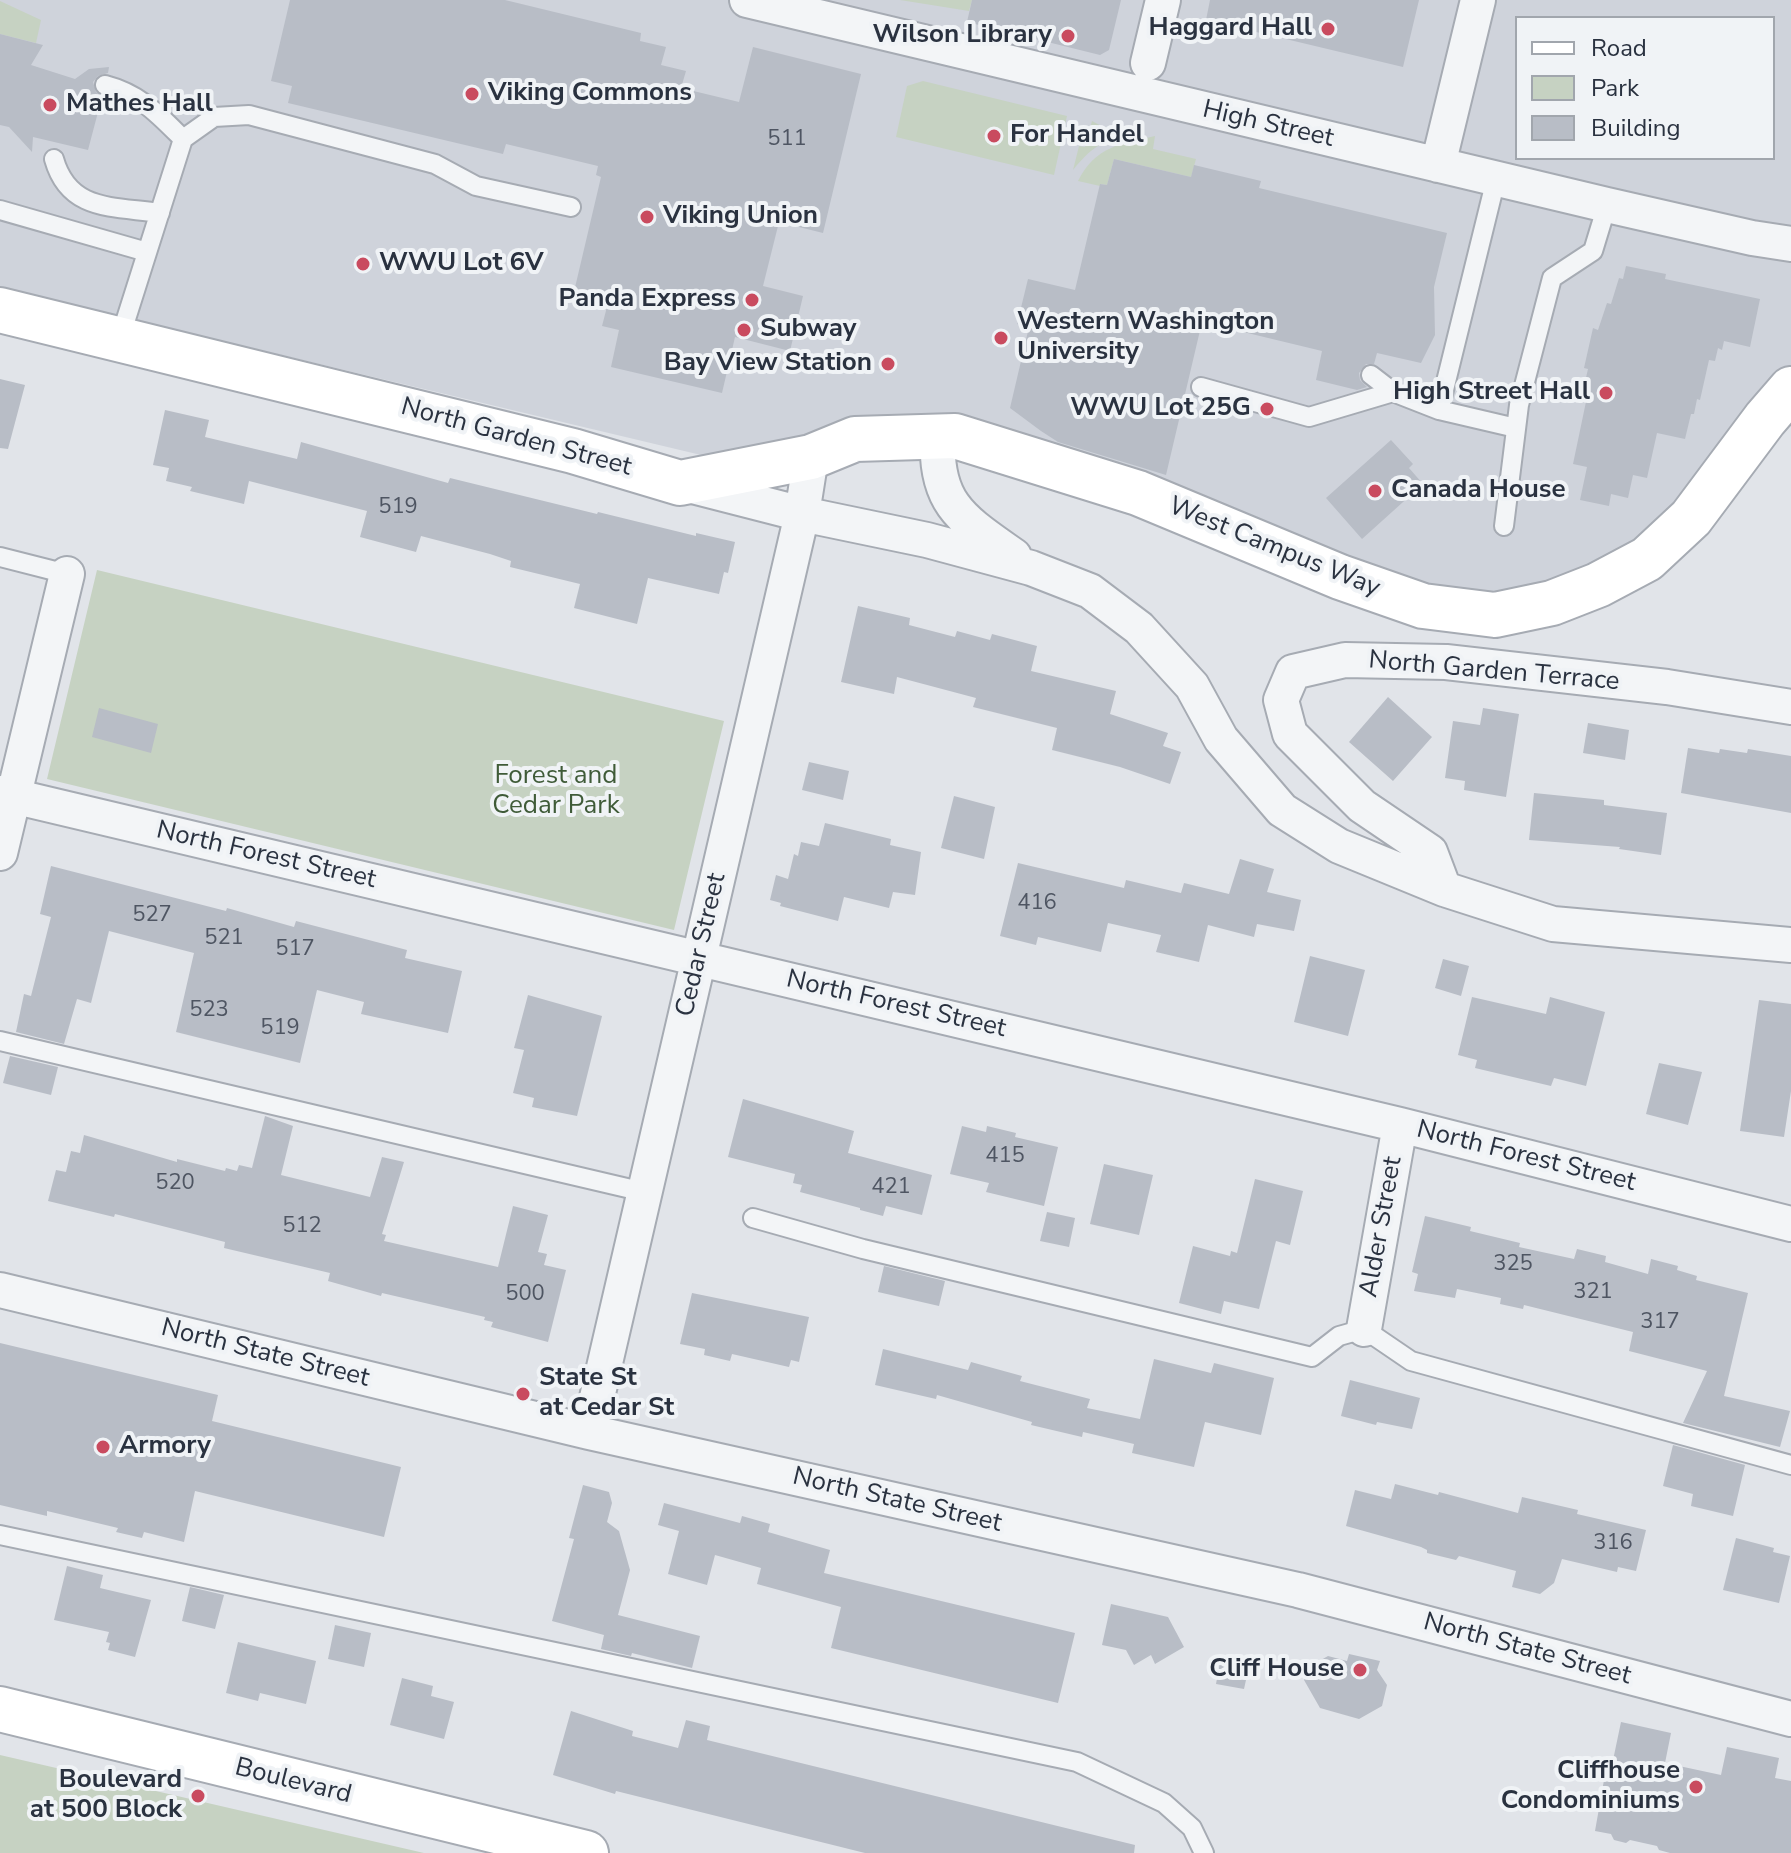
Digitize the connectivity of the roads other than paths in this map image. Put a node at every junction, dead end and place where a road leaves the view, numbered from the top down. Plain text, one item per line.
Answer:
1 (747, 0) edge
2 (1163, 0) edge
3 (1478, 0) edge
4 (1148, 63) dead end
5 (105, 85) dead end
6 (183, 139) junction
7 (54, 159) dead end
8 (1438, 165) junction
9 (1496, 179) junction
10 (1607, 205) junction
11 (571, 207) dead end
12 (0, 210) edge
13 (160, 213) junction
14 (1787, 246) edge
15 (147, 252) junction
16 (0, 310) edge
17 (120, 338) junction
18 (1371, 375) dead end
19 (1201, 387) dead end
20 (1791, 389) edge
21 (1393, 392) junction
22 (1439, 410) junction
23 (1516, 428) junction
24 (938, 436) junction
25 (811, 457) junction
26 (680, 483) junction
27 (802, 514) junction
28 (1504, 526) dead end
29 (0, 557) edge
30 (1031, 568) junction
31 (67, 574) joint
32 (1791, 707) edge
33 (7, 795) edge
34 (0, 853) edge
35 (1444, 889) junction
36 (1791, 945) edge
37 (699, 957) junction
38 (0, 1041) edge
39 (1400, 1125) junction
40 (644, 1192) junction
41 (753, 1218) dead end
42 (1791, 1224) edge
43 (0, 1290) edge
44 (1364, 1329) junction
45 (589, 1432) junction
46 (1791, 1465) edge
47 (0, 1535) edge
48 (0, 1709) edge
49 (1791, 1719) edge
50 (586, 1853) edge
51 (1204, 1853) edge

1 - 8 street, High Street
2 - 4 street
3 - 8 street
5 - 6 lane
6 - 11 lane
6 - 13 lane
7 - 13 lane
8 - 9 street, High Street
9 - 10 street, High Street
9 - 22 lane
10 - 14 street, High Street
10 - 23 lane
12 - 15 lane
13 - 15 lane
15 - 17 lane
16 - 17 street, North Garden Street
17 - 26 street, North Garden Street
18 - 21 lane
19 - 21 lane
20 - 24 street, West Campus Way
21 - 22 lane
22 - 23 lane
23 - 28 lane
24 - 25 street, West Campus Way
24 - 30 street, North Garden Street
25 - 26 street, West Campus Way
25 - 27 street, Cedar Street
26 - 27 street, North Garden Street
27 - 30 street, North Garden Street
27 - 37 street, Cedar Street
29 - 31 lane
30 - 35 street, North Garden Street
31 - 33 street
32 - 35 street, North Garden Terrace
33 - 34 street
33 - 37 street, North Forest Street
35 - 36 street, North Garden Street
37 - 39 street, North Forest Street
37 - 40 street, Cedar Street
38 - 40 lane
39 - 42 street, North Forest Street
39 - 44 street, Alder Street
40 - 45 street, Cedar Street
41 - 44 lane
43 - 45 street, North State Street
44 - 46 lane
45 - 49 street, North State Street
47 - 51 lane
48 - 50 street, Boulevard

